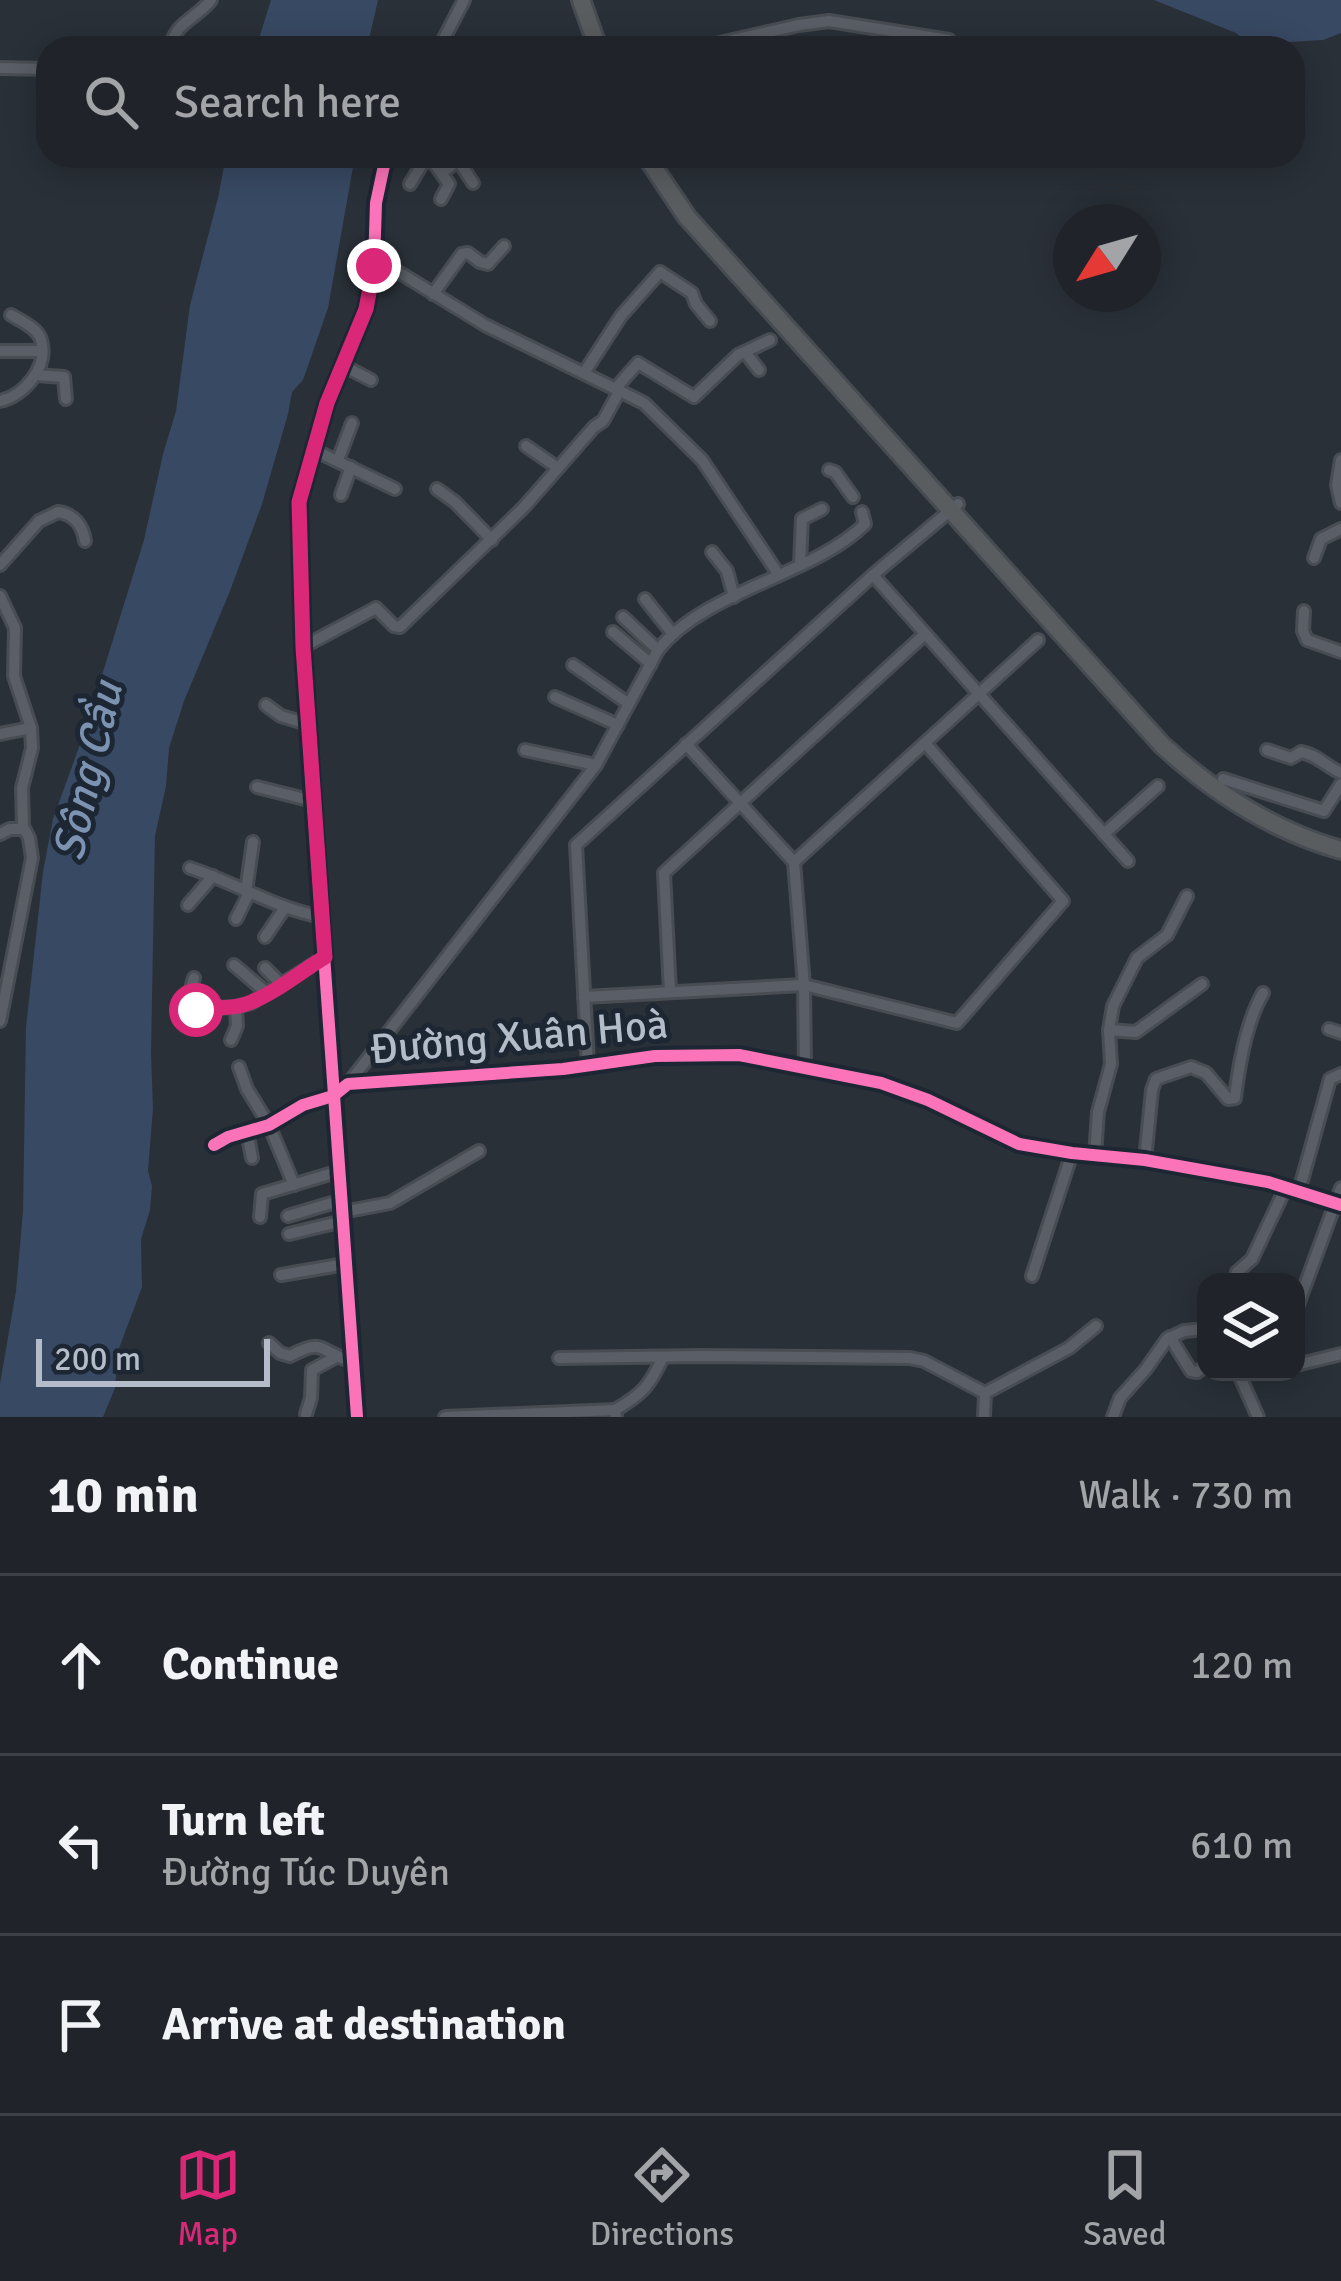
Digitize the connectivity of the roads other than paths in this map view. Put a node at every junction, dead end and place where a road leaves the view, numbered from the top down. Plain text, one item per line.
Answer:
1 (211, 0) edge
2 (464, 0) edge
3 (578, 0) edge
4 (174, 36) edge
5 (445, 36) edge
6 (590, 36) edge
7 (759, 36) edge
8 (923, 36) edge
9 (0, 68) edge
10 (36, 69) edge
11 (384, 168) edge
12 (420, 168) edge
13 (438, 168) edge
14 (447, 168) edge
15 (463, 168) edge
16 (660, 168) edge
17 (442, 172) junction
18 (473, 183) dead end
19 (410, 184) dead end
20 (441, 199) dead end
21 (504, 246) dead end
22 (374, 266) junction
23 (434, 294) junction
24 (11, 315) dead end
25 (710, 321) dead end
26 (770, 340) dead end
27 (0, 351) edge
28 (41, 352) junction
29 (745, 352) junction
30 (344, 366) junction
31 (759, 370) dead end
32 (584, 373) junction
33 (36, 375) junction
34 (371, 380) dead end
35 (618, 389) junction
36 (66, 399) dead end
37 (0, 401) edge
38 (352, 423) dead end
39 (526, 446) dead end
40 (312, 449) junction
41 (1341, 460) edge
42 (344, 464) junction
43 (558, 468) junction
44 (829, 470) dead end
45 (395, 489) dead end
46 (437, 489) dead end
47 (341, 495) dead end
48 (853, 497) dead end
49 (1341, 503) edge
50 (954, 507) junction
51 (822, 508) dead end
52 (862, 512) dead end
53 (1341, 529) edge
54 (492, 540) junction
55 (86, 541) dead end
56 (712, 552) dead end
57 (1314, 558) dead end
58 (800, 564) junction
59 (0, 565) edge
60 (778, 574) junction
61 (873, 575) junction
62 (0, 596) edge
63 (734, 597) junction
64 (645, 599) dead end
65 (1304, 611) dead end
66 (623, 617) dead end
67 (614, 632) dead end
68 (671, 634) junction
69 (926, 634) junction
70 (16, 638) junction
71 (1038, 640) dead end
72 (0, 645) edge
73 (303, 647) junction
74 (658, 650) junction
75 (1341, 652) edge
76 (651, 664) junction
77 (572, 665) dead end
78 (979, 694) junction
79 (555, 697) dead end
80 (629, 704) junction
81 (266, 705) dead end
82 (308, 724) junction
83 (618, 725) junction
84 (32, 728) junction
85 (0, 734) edge
86 (925, 743) junction
87 (686, 744) junction
88 (525, 750) dead end
89 (1267, 750) dead end
90 (596, 765) junction
91 (1341, 772) edge
92 (1223, 779) dead end
93 (1341, 784) edge
94 (1158, 786) dead end
95 (257, 787) dead end
96 (313, 801) junction
97 (740, 804) junction
98 (24, 829) junction
99 (0, 834) edge
100 (1104, 834) junction
101 (253, 842) dead end
102 (1341, 846) edge
103 (1128, 861) dead end
104 (794, 862) junction
105 (190, 868) dead end
106 (213, 876) junction
107 (248, 892) junction
108 (1187, 896) dead end
109 (188, 905) dead end
110 (284, 908) junction
111 (322, 917) junction
112 (236, 919) dead end
113 (265, 937) dead end
114 (325, 957) junction
115 (233, 965) dead end
116 (265, 968) dead end
117 (194, 978) dead end
118 (281, 984) junction
119 (1202, 984) dead end
120 (804, 985) junction
121 (670, 992) junction
122 (1263, 992) dead end
123 (266, 993) junction
124 (584, 997) junction
125 (236, 1007) junction
126 (0, 1021) edge
127 (1109, 1030) junction
128 (231, 1040) dead end
129 (588, 1065) junction
130 (239, 1067) dead end
131 (806, 1068) junction
132 (1341, 1074) edge
133 (348, 1084) junction
134 (333, 1096) junction
135 (269, 1125) junction
136 (247, 1132) junction
137 (214, 1145) dead end
138 (479, 1151) dead end
139 (1072, 1153) junction
140 (1095, 1155) junction
141 (252, 1157) dead end
142 (1145, 1160) junction
143 (340, 1171) junction
144 (294, 1185) junction
145 (1341, 1188) edge
146 (1293, 1189) junction
147 (1339, 1204) edge
148 (343, 1211) junction
149 (288, 1216) dead end
150 (260, 1217) dead end
151 (289, 1234) dead end
152 (345, 1264) junction
153 (1237, 1273) edge
154 (281, 1275) dead end
155 (1032, 1276) dead end
156 (1305, 1288) edge
157 (1096, 1326) dead end
158 (1197, 1330) edge
159 (1170, 1337) junction
160 (268, 1343) dead end
161 (1341, 1354) edge
162 (336, 1357) junction
163 (663, 1357) junction
164 (559, 1358) dead end
165 (351, 1361) junction
166 (1305, 1363) edge
167 (1197, 1372) edge
168 (1242, 1381) edge
169 (985, 1393) junction
170 (616, 1413) edge
171 (306, 1414) dead end
172 (551, 1415) edge
173 (490, 1416) edge
174 (357, 1417) edge
175 (446, 1417) edge
176 (985, 1417) edge
177 (1113, 1417) edge
178 (1258, 1417) edge

1 - 4 street
2 - 5 street
3 - 6 highway
7 - 8 street
9 - 10 street
11 - 22 street
12 - 19 street
13 - 17 street
14 - 17 street
15 - 18 street
16 - 50 highway
17 - 20 street
21 - 23 street
22 - 23 street
22 - 30 street
23 - 32 street
24 - 28 street
25 - 32 street
26 - 29 street
27 - 28 street
28 - 33 street
29 - 31 street
29 - 35 street
30 - 34 street
30 - 40 street
32 - 35 street
33 - 36 street
33 - 37 street
35 - 43 street
35 - 60 street
38 - 42 street
39 - 43 street
40 - 42 street
40 - 73 street
41 - 49 street
42 - 45 street
42 - 47 street
43 - 54 street
44 - 48 street
46 - 54 street
50 - 61 street
50 - 102 highway
51 - 58 street
52 - 58 street
53 - 57 street
54 - 73 street
55 - 59 street
56 - 63 street
58 - 60 street
60 - 63 street
61 - 69 street
61 - 87 street
62 - 70 street
63 - 68 street
64 - 68 street
65 - 75 street
66 - 74 street
67 - 76 street
68 - 74 street
69 - 78 street
69 - 97 street
70 - 72 street
70 - 84 street
71 - 78 street
73 - 82 street
74 - 76 street
76 - 80 street
77 - 80 street
78 - 86 street
78 - 100 street
79 - 83 street
80 - 83 street
81 - 82 street
82 - 96 street
83 - 90 street
84 - 85 street
84 - 98 street
86 - 104 street
86 - 120 street
87 - 97 street
87 - 124 street
88 - 90 street
89 - 91 street
90 - 133 street
92 - 93 street
94 - 100 street
95 - 96 street
96 - 111 street
97 - 104 street
97 - 121 street
98 - 99 street
98 - 126 street
100 - 103 street
101 - 107 street
104 - 120 street
105 - 106 street
106 - 107 street
106 - 109 street
107 - 110 street
107 - 112 street
108 - 127 street
110 - 111 street
110 - 113 street
111 - 114 street
114 - 118 street
114 - 134 street
115 - 123 street
116 - 118 street
117 - 125 street
118 - 123 street
119 - 127 street
120 - 121 street
120 - 131 street
121 - 124 street
122 - 142 street
123 - 125 street
124 - 129 street
125 - 128 street
127 - 140 street
129 - 131 street, Đường Xuân Hoà
129 - 133 street, Đường Xuân Hoà
130 - 135 street
131 - 139 street, Đường Xuân Hoà
132 - 146 street
133 - 134 street, Đường Xuân Hoà
134 - 135 street, Đường Xuân Hoà
134 - 143 street
135 - 136 street, Đường Xuân Hoà
135 - 144 street
136 - 137 street, Đường Xuân Hoà
136 - 141 street
138 - 148 street
139 - 140 street, Đường Xuân Hoà
139 - 155 street
140 - 142 street, Đường Xuân Hoà
142 - 146 street, Đường Xuân Hoà
143 - 144 street
143 - 148 street
144 - 150 street
145 - 147 street
146 - 147 street, Đường Xuân Hoà
146 - 153 street
147 - 156 street
148 - 149 street
148 - 151 street
148 - 152 street
152 - 154 street
152 - 165 street
157 - 169 street
158 - 159 street
159 - 167 street
159 - 177 street
160 - 162 street
161 - 166 street
162 - 165 street
162 - 171 street
163 - 164 street
163 - 169 street
163 - 170 street
165 - 174 street
168 - 178 street
169 - 176 street
170 - 172 street
172 - 173 street
173 - 175 street

